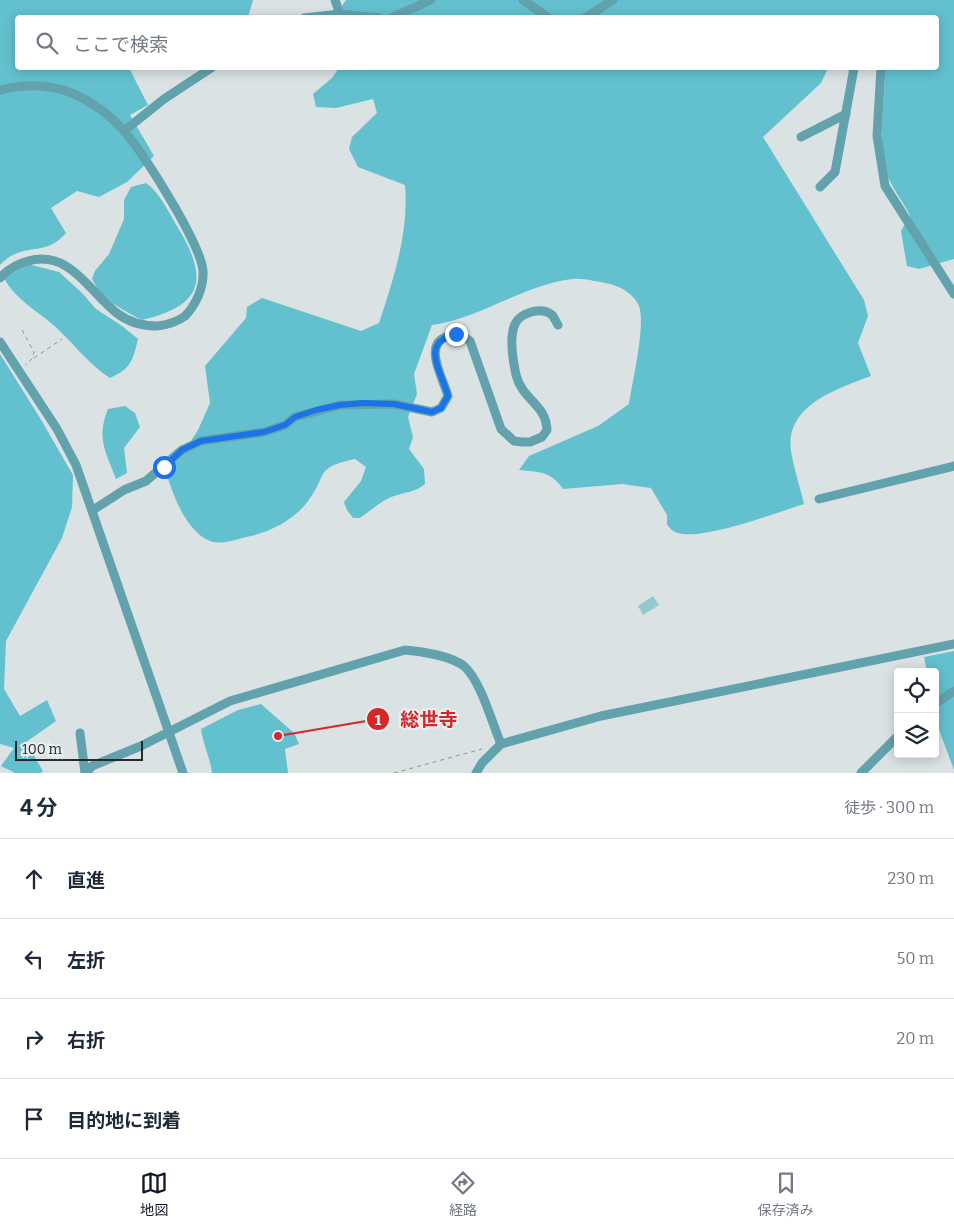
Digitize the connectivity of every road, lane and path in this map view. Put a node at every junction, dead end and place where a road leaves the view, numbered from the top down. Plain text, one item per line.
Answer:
1 (335, 0) edge
2 (431, 0) edge
3 (523, 0) edge
4 (613, 0) edge
5 (340, 14) junction
6 (331, 15) edge
7 (350, 15) edge
8 (398, 15) edge
9 (545, 15) edge
10 (590, 15) edge
11 (208, 70) edge
12 (854, 70) edge
13 (881, 70) edge
14 (0, 90) edge
15 (846, 114) junction
16 (124, 131) junction
17 (801, 137) dead end
18 (820, 187) dead end
19 (0, 278) edge
20 (954, 294) edge
21 (558, 325) dead end
22 (22, 330) dead end
23 (62, 339) dead end
24 (0, 342) edge
25 (34, 358) junction
26 (18, 370) junction
27 (954, 466) edge
28 (819, 499) dead end
29 (94, 510) junction
30 (954, 644) edge
31 (954, 691) edge
32 (939, 701) edge
33 (169, 730) junction
34 (80, 733) dead end
35 (894, 740) edge
36 (501, 744) junction
37 (483, 749) dead end
38 (85, 773) edge
39 (182, 773) edge
40 (394, 773) edge
41 (476, 773) edge
42 (861, 773) edge

1 - 5 street
2 - 8 street
3 - 9 street
4 - 10 street
5 - 6 street
5 - 7 street
11 - 16 street
12 - 15 street
13 - 20 street
14 - 16 street
15 - 17 street
15 - 18 street
16 - 19 street
21 - 29 street
22 - 25 path
23 - 25 path
24 - 26 street
25 - 26 path
26 - 29 street
27 - 28 street
29 - 33 street
30 - 36 street
31 - 32 street
33 - 36 street
33 - 38 street
33 - 39 street
34 - 38 street
35 - 42 street
36 - 41 street
37 - 40 path

